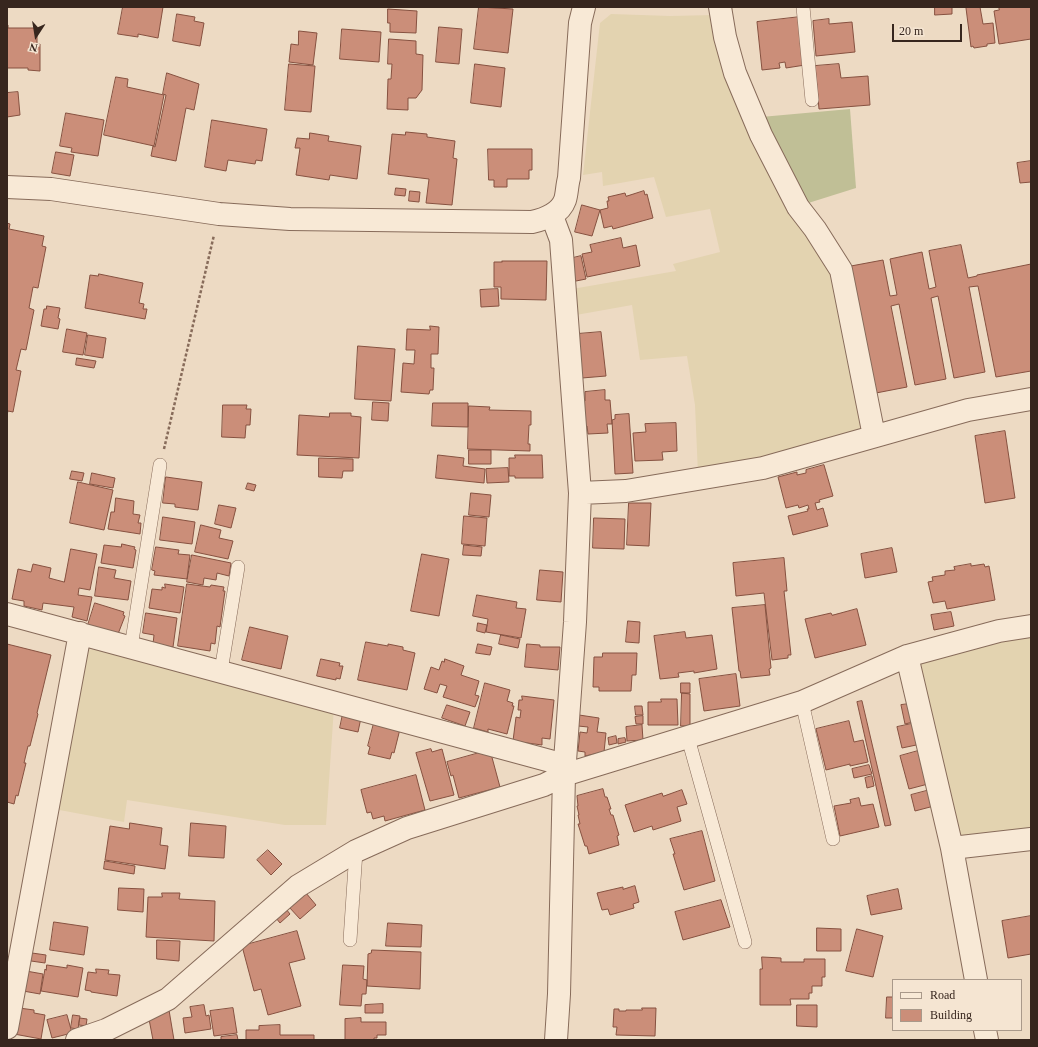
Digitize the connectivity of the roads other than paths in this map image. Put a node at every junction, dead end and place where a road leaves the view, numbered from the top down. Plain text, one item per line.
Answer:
1 (583, 7) edge
2 (720, 7) edge
3 (803, 7) edge
4 (812, 100) dead end
5 (7, 187) edge
6 (552, 216) junction
7 (1031, 399) edge
8 (874, 436) junction
9 (160, 465) road end
10 (580, 494) junction
11 (238, 567) dead end
12 (7, 614) edge
13 (1031, 626) edge
14 (80, 633) junction
15 (130, 647) junction
16 (907, 656) junction
17 (221, 671) junction
18 (802, 702) junction
19 (688, 738) junction
20 (565, 770) junction
21 (833, 839) dead end
22 (1031, 839) edge
23 (952, 848) junction
24 (356, 851) junction
25 (350, 940) dead end
26 (745, 942) dead end
27 (976, 979) edge
28 (7, 1028) edge
29 (77, 1040) edge
30 (556, 1040) edge

1 - 6 street
2 - 8 street
3 - 4 lane
5 - 6 street
6 - 10 street
7 - 8 street
8 - 10 street
9 - 15 lane
10 - 20 street
11 - 17 lane
12 - 14 street
13 - 16 street
14 - 15 street
14 - 28 street
15 - 17 street
16 - 18 street
16 - 23 street
17 - 20 street
18 - 19 street
18 - 21 lane
19 - 20 street
19 - 26 lane
20 - 24 street
20 - 30 street
22 - 23 street
23 - 27 street
24 - 25 lane
24 - 29 street

